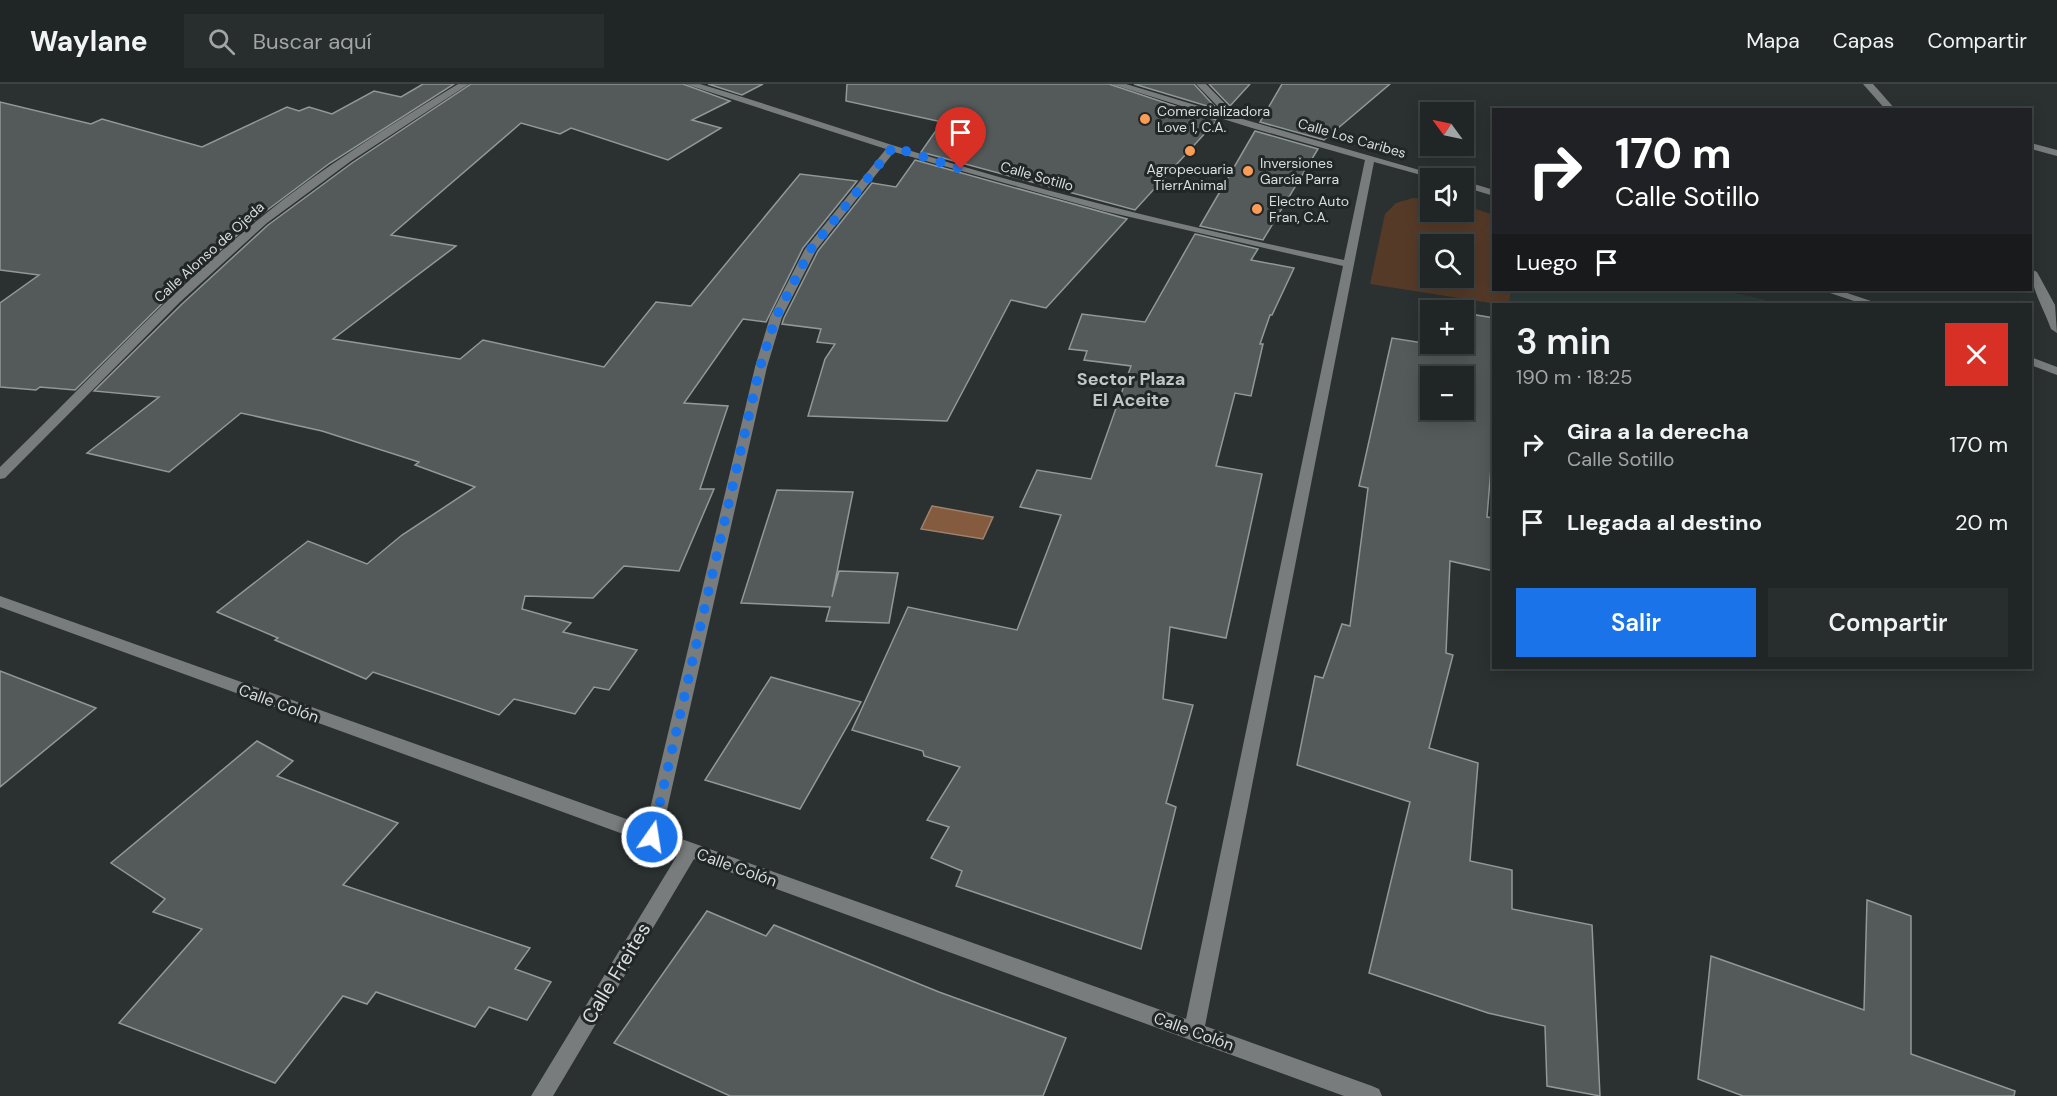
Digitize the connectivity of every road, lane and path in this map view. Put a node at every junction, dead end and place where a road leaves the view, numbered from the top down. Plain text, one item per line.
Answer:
1 (464, 84) edge
2 (692, 84) edge
3 (1116, 84) edge
4 (1201, 84) edge
5 (1868, 84) edge
6 (1890, 108) edge
7 (1237, 121) junction
8 (2032, 146) edge
9 (893, 147) junction
10 (2057, 153) edge
11 (1370, 159) junction
12 (1420, 172) edge
13 (1474, 187) edge
14 (1492, 192) edge
15 (1348, 264) junction
16 (2032, 274) edge
17 (1830, 291) edge
18 (1871, 303) edge
19 (2057, 328) edge
20 (2032, 361) edge
21 (2057, 371) edge
22 (0, 475) edge
23 (0, 601) edge
24 (652, 837) junction
25 (690, 850) junction
26 (1194, 1031) junction
27 (542, 1096) edge
28 (1372, 1096) edge

1 - 22 street, Calle Alonso de Ojeda
2 - 9 street, Calle Sotillo
3 - 7 street, Calle Los Caribes
4 - 7 street
5 - 6 street
7 - 11 street, Calle Los Caribes
8 - 10 street
9 - 15 street, Calle Sotillo
9 - 24 street
11 - 12 street, Calle Los Caribes
11 - 15 street
13 - 14 street
15 - 26 street
16 - 19 street
17 - 18 street
20 - 21 street
23 - 24 street, Calle Colón
24 - 25 street, Calle Colón
25 - 26 street, Calle Colón
25 - 27 street, Calle Freites
26 - 28 street, Calle Colón

